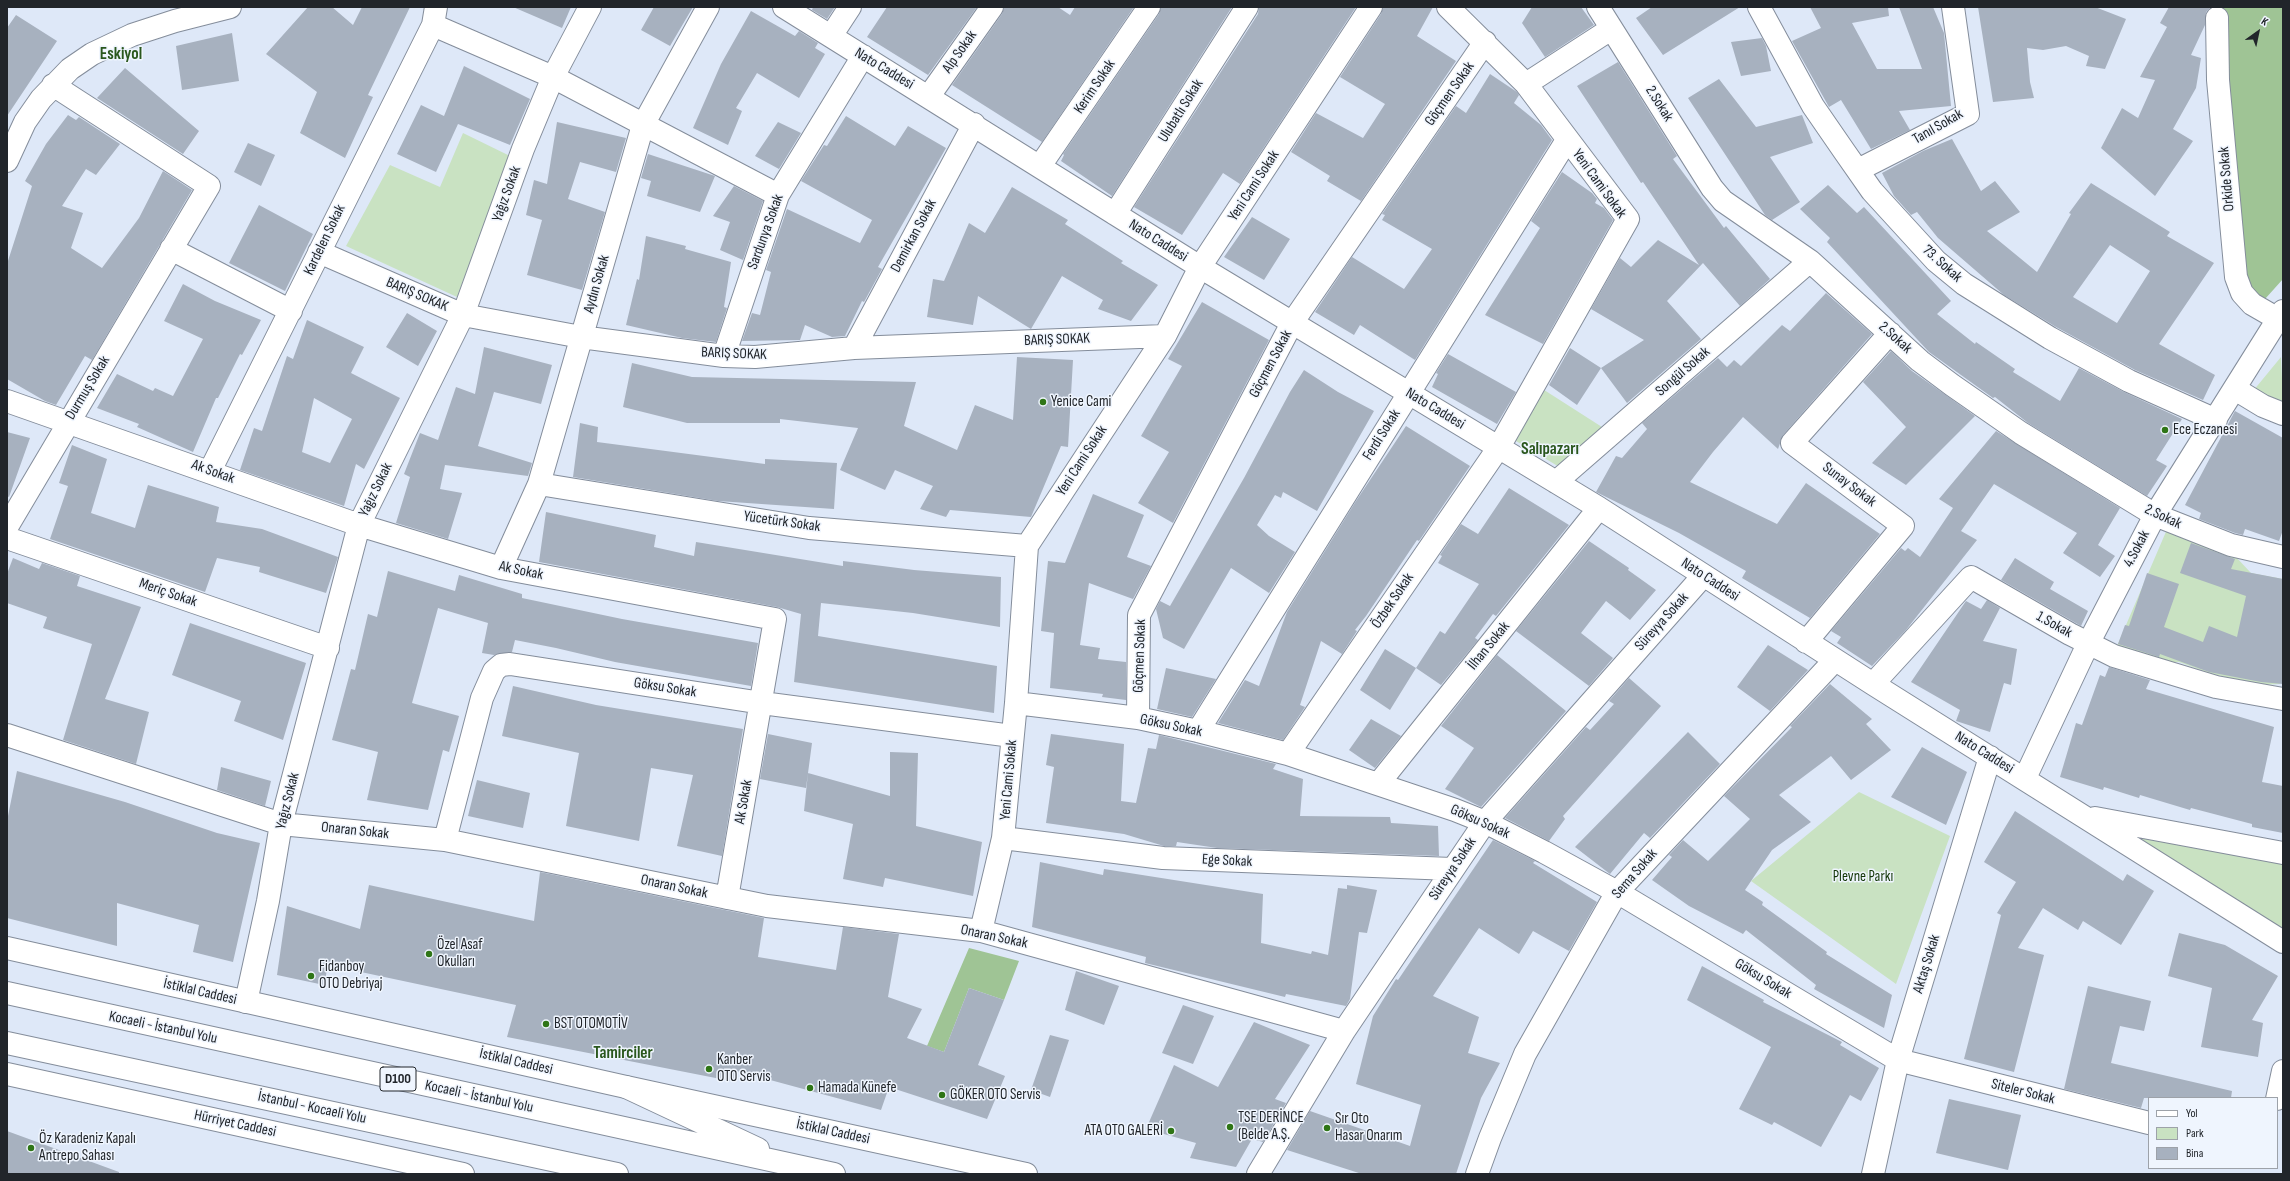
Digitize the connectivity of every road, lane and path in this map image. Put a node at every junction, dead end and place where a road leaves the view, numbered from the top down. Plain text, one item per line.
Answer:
1 (230, 7) edge
2 (590, 7) edge
3 (708, 7) edge
4 (784, 7) edge
5 (850, 7) edge
6 (992, 7) edge
7 (1149, 7) edge
8 (1247, 7) edge
9 (1372, 7) edge
10 (1448, 7) edge
11 (1759, 7) edge
12 (1953, 7) edge
13 (1608, 15) edge
14 (434, 16) edge
15 (2217, 18) dead end
16 (831, 36) junction
17 (1485, 42) junction
18 (863, 56) junction
19 (553, 78) junction
20 (1526, 84) junction
21 (53, 85) junction
22 (929, 96) junction
23 (974, 124) junction
24 (643, 125) junction
25 (1567, 140) junction
26 (7, 161) edge
27 (1040, 166) junction
28 (1858, 170) junction
29 (778, 195) junction
30 (1115, 214) junction
31 (171, 249) junction
32 (319, 252) junction
33 (1810, 261) junction
34 (1200, 267) junction
35 (291, 311) junction
36 (463, 315) junction
37 (2280, 316) edge
38 (1292, 323) junction
39 (1890, 333) junction
40 (1165, 336) junction
41 (581, 337) junction
42 (854, 348) junction
43 (724, 356) junction
44 (2235, 389) junction
45 (1409, 393) junction
46 (7, 401) edge
47 (2283, 414) edge
48 (2216, 420) junction
49 (68, 422) junction
50 (1499, 447) junction
51 (210, 471) junction
52 (1556, 482) junction
53 (538, 484) junction
54 (1599, 508) junction
55 (2155, 515) junction
56 (359, 525) junction
57 (7, 527) edge
58 (7, 538) edge
59 (1027, 546) junction
60 (2283, 557) edge
61 (501, 568) junction
62 (1703, 576) junction
63 (1806, 642) junction
64 (2088, 644) junction
65 (328, 648) junction
66 (1835, 660) junction
67 (1873, 684) junction
68 (2283, 699) edge
69 (762, 703) junction
70 (1016, 703) junction
71 (1138, 718) junction
72 (1198, 731) junction
73 (7, 735) edge
74 (1012, 736) junction
75 (1288, 754) junction
76 (1990, 757) junction
77 (2025, 778) junction
78 (1379, 783) junction
79 (2084, 816) junction
80 (1485, 822) junction
81 (281, 824) junction
82 (1003, 838) junction
83 (445, 840) junction
84 (2283, 853) edge
85 (1452, 869) junction
86 (1617, 892) junction
87 (727, 898) junction
88 (981, 931) junction
89 (2283, 942) edge
90 (7, 948) edge
91 (7, 993) edge
92 (246, 1002) junction
93 (1344, 1031) junction
94 (7, 1043) edge
95 (1898, 1060) junction
96 (2283, 1071) edge
97 (7, 1074) edge
98 (626, 1087) junction
99 (2277, 1097) edge
100 (2148, 1123) edge
101 (790, 1164) junction
102 (464, 1174) edge
103 (617, 1174) edge
104 (834, 1174) edge
105 (1026, 1174) edge
106 (1258, 1174) edge
107 (1477, 1174) edge
108 (1873, 1174) edge

1 - 21 main road
2 - 19 main road, Yağız Sokak
3 - 24 main road, Aydın Sokak
4 - 16 main road, Nato Caddesi
5 - 16 main road
6 - 22 main road, Alp Sokak
7 - 27 main road, Kerim Sokak
8 - 30 main road, Ulubatlı Sokak
9 - 34 main road, Yeni Cami Sokak
10 - 17 main road, Yeni Cami Sokak
11 - 28 main road, 73. Sokak
12 - 28 main road, Tanıl Sokak
13 - 20 main road
13 - 33 main road, 2.Sokak
14 - 19 main road
14 - 32 main road, Kardelen Sokak
15 - 37 main road, Orkide Sokak
16 - 18 main road, Nato Caddesi
17 - 20 main road, Yeni Cami Sokak
17 - 38 main road, Göçmen Sokak
18 - 22 main road, Nato Caddesi
18 - 29 main road, Sardunya Sokak
19 - 24 main road
19 - 36 main road, Yağız Sokak
20 - 25 main road, Yeni Cami Sokak
21 - 26 main road
21 - 31 main road, Durmuş Sokak
22 - 23 main road, Nato Caddesi
23 - 27 main road, Nato Caddesi
23 - 42 main road, Demirkan Sokak
24 - 29 main road
24 - 41 main road, Aydın Sokak
25 - 45 main road, Ferdi Sokak
25 - 50 main road, Yeni Cami Sokak
27 - 30 main road, Nato Caddesi
28 - 48 main road, 73. Sokak
29 - 43 main road, Sardunya Sokak
30 - 34 main road, Nato Caddesi
31 - 35 main road
31 - 49 main road, Durmuş Sokak
32 - 35 main road, Kardelen Sokak
32 - 36 main road, BARIŞ SOKAK
33 - 39 main road, 2.Sokak
33 - 52 main road, Songül Sokak
34 - 38 main road, Nato Caddesi
34 - 40 main road, Yeni Cami Sokak
35 - 51 main road, Kardelen Sokak
36 - 41 main road, BARIŞ SOKAK
36 - 56 main road, Yağız Sokak
37 - 44 main road, 4.Sokak
38 - 45 main road, Nato Caddesi
38 - 71 main road, Göçmen Sokak
39 - 55 main road, 2.Sokak
39 - 63 main road, Sunay Sokak
40 - 42 main road, BARIŞ SOKAK
40 - 59 main road, Yeni Cami Sokak
41 - 43 main road, BARIŞ SOKAK
41 - 53 main road, Aydın Sokak
42 - 43 main road, BARIŞ SOKAK
44 - 47 main road
44 - 48 main road, 4.Sokak
45 - 50 main road, Nato Caddesi
45 - 72 main road, Ferdi Sokak
46 - 49 main road, Ak Sokak
48 - 55 main road, 4.Sokak
49 - 51 main road, Ak Sokak
49 - 57 main road, Durmuş Sokak
50 - 52 main road, Nato Caddesi
50 - 75 main road, Özbek Sokak
51 - 56 main road, Ak Sokak
52 - 54 main road, Nato Caddesi
53 - 59 main road, Yücetürk Sokak
53 - 61 main road, Aydın Sokak
54 - 62 main road, Nato Caddesi
54 - 78 main road, İlhan Sokak
55 - 60 main road, 2.Sokak
55 - 64 main road, 4.Sokak
56 - 61 main road, Ak Sokak
56 - 65 main road, Yağız Sokak
58 - 65 main road, Meriç Sokak
59 - 70 main road, Yeni Cami Sokak
61 - 69 main road, Ak Sokak
62 - 63 main road, Nato Caddesi
62 - 80 main road, Süreyya Sokak
63 - 66 main road, Nato Caddesi
64 - 67 main road, 1.Sokak
64 - 68 main road, 1.Sokak
64 - 77 main road, 4.Sokak
65 - 81 main road, Yağız Sokak
66 - 67 main road, Nato Caddesi
66 - 86 main road, Sema Sokak
67 - 76 main road, Nato Caddesi
69 - 74 main road, Göksu Sokak
69 - 83 main road, Göksu Sokak
69 - 87 main road, Ak Sokak
70 - 71 main road, Göksu Sokak
70 - 74 main road, Yeni Cami Sokak
71 - 72 main road, Göksu Sokak
72 - 75 main road, Göksu Sokak
73 - 81 main road, Onaran Sokak
74 - 82 main road, Yeni Cami Sokak
75 - 78 main road, Göksu Sokak
76 - 77 main road, Nato Caddesi
76 - 95 main road, Aktaş Sokak
77 - 79 main road, Nato Caddesi
78 - 80 main road, Göksu Sokak
79 - 84 main road, Nato Caddesi
79 - 89 main road, Nato Caddesi
80 - 85 main road, Süreyya Sokak
80 - 86 main road, Göksu Sokak
81 - 83 main road, Onaran Sokak
81 - 92 main road, Yağız Sokak
82 - 85 main road, Ege Sokak
82 - 88 main road, Yeni Cami Sokak
83 - 87 main road, Onaran Sokak
85 - 93 main road, Süreyya Sokak
86 - 95 main road, Göksu Sokak
86 - 107 main road, Sema Sokak
87 - 88 main road, Onaran Sokak
88 - 93 main road, Onaran Sokak
90 - 92 main road, İstiklal Caddesi
91 - 101 main road, Kocaeli - İstanbul Yolu / D100
92 - 98 main road, İstiklal Caddesi
93 - 106 main road, Süreyya Sokak
94 - 103 main road, İstanbul - Kocaeli Yolu
95 - 100 main road, Siteler Sokak
95 - 108 main road, Aktaş Sokak
96 - 99 main road
97 - 102 main road, Hürriyet Caddesi
98 - 101 main road
98 - 105 main road, İstiklal Caddesi
101 - 104 main road, Kocaeli - İstanbul Yolu / D100

